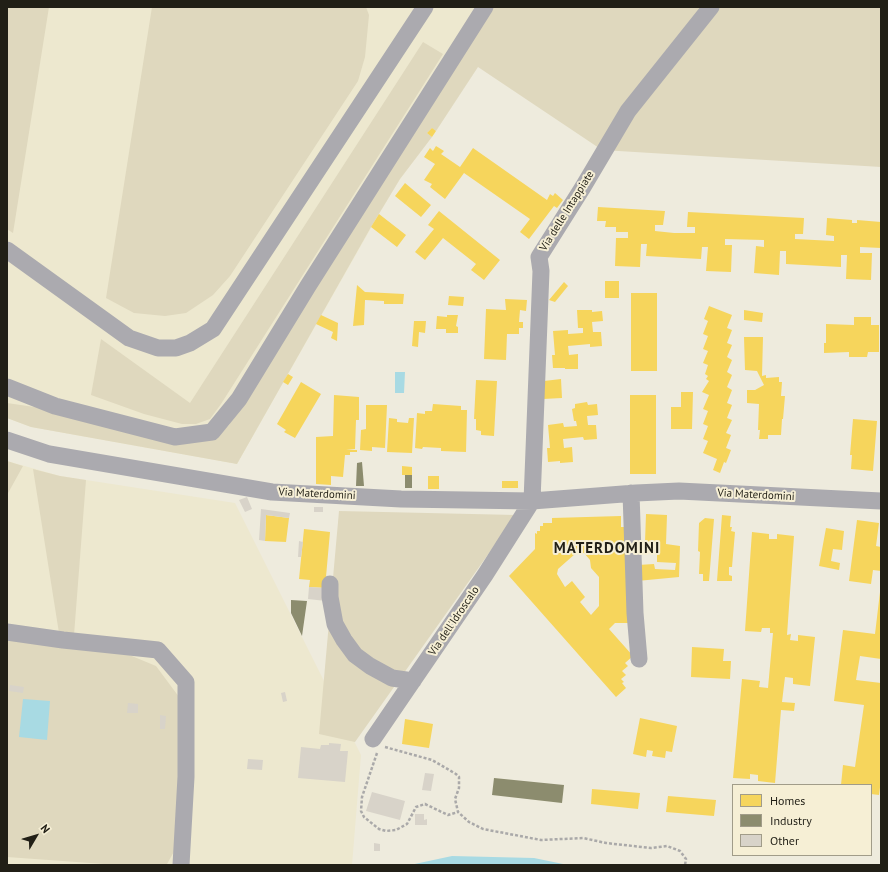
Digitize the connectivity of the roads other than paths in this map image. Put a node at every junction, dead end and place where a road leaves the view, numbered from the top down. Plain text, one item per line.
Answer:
1 (425, 7) edge
2 (485, 7) edge
3 (711, 7) edge
4 (7, 250) edge
5 (7, 387) edge
6 (7, 440) edge
7 (631, 493) junction
8 (881, 500) edge
9 (532, 501) junction
10 (330, 584) dead end
11 (7, 632) edge
12 (639, 659) dead end
13 (413, 681) junction
14 (375, 740) road end
15 (181, 865) edge

1 - 4 street
2 - 5 street
3 - 9 street, Via delle Intappiate
6 - 9 street, Via Materdomini
7 - 8 street, Via Materdomini
7 - 9 street, Via Materdomini
7 - 12 street
9 - 13 street, Via dell'Idroscalo
10 - 13 street
11 - 15 street
13 - 14 street, Via dell'Idroscalo

